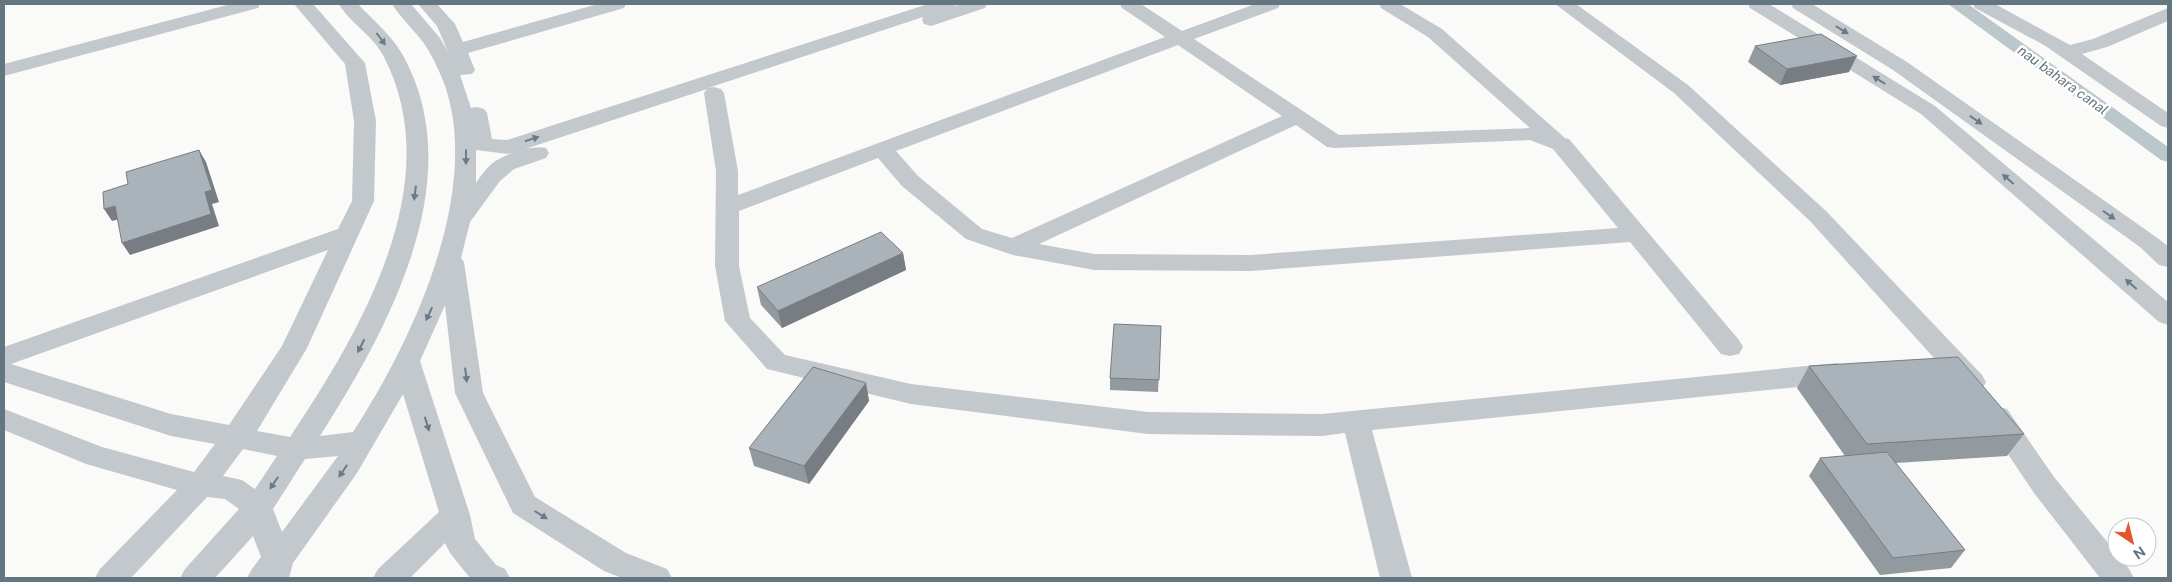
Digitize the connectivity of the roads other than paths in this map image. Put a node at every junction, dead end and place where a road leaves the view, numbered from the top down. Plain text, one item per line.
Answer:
1 (251, 4) edge
2 (303, 4) edge
3 (348, 4) edge
4 (401, 4) edge
5 (427, 4) edge
6 (617, 4) edge
7 (946, 4) edge
8 (978, 4) edge
9 (1129, 4) edge
10 (1271, 4) edge
11 (1388, 4) edge
12 (1564, 4) edge
13 (1758, 4) edge
14 (1800, 4) edge
15 (1993, 5) edge
16 (2168, 14) edge
17 (1180, 38) junction
18 (457, 50) junction
19 (2067, 52) junction
20 (4, 70) edge
21 (714, 93) junction
22 (2160, 106) edge
23 (1297, 116) junction
24 (2168, 122) edge
25 (1562, 144) junction
26 (882, 149) junction
27 (727, 207) junction
28 (460, 220) junction
29 (1636, 234) junction
30 (344, 242) junction
31 (1013, 247) junction
32 (451, 258) junction
33 (2168, 259) edge
34 (2168, 316) edge
35 (1730, 347) dead end
36 (4, 357) edge
37 (1952, 360) junction
38 (407, 361) junction
39 (1922, 363) edge
40 (1863, 370) edge
41 (4, 371) edge
42 (4, 419) edge
43 (1356, 422) junction
44 (236, 437) junction
45 (362, 442) junction
46 (297, 449) junction
47 (200, 485) junction
48 (258, 507) junction
49 (455, 515) junction
50 (272, 572) edge
51 (111, 578) edge
52 (196, 578) edge
53 (390, 578) edge
54 (494, 578) edge
55 (656, 578) edge
56 (1396, 578) edge
57 (2118, 578) edge

1 - 20 street
2 - 30 street
3 -> 46 street
4 -> 28 street
5 - 18 street
6 - 18 street
18 -> 7 street
8 - 21 street
9 - 17 street
10 - 17 street
11 - 25 street
12 - 37 street
34 -> 13 street
14 -> 33 street
15 - 19 street
16 - 19 street
17 - 23 street
17 - 26 street
19 - 22 street
21 - 27 street
21 - 28 street
22 - 24 street
23 - 25 street
23 - 31 street
25 - 29 street
26 - 27 street
26 - 31 street
27 - 43 street
28 - 32 street
29 - 31 street
29 - 35 street
30 - 36 street
30 - 41 street
30 - 44 street
32 -> 38 street
32 -> 55 street
37 - 39 street
37 - 57 street
38 - 45 street
38 -> 49 street
40 - 43 street
41 - 44 street
42 - 47 street
43 - 56 street
44 - 46 street
44 - 47 street
45 - 46 street
45 -> 50 street
46 -> 48 street
47 - 48 street
47 - 51 street
48 - 50 street
48 - 52 street
49 - 53 street
49 - 54 street

